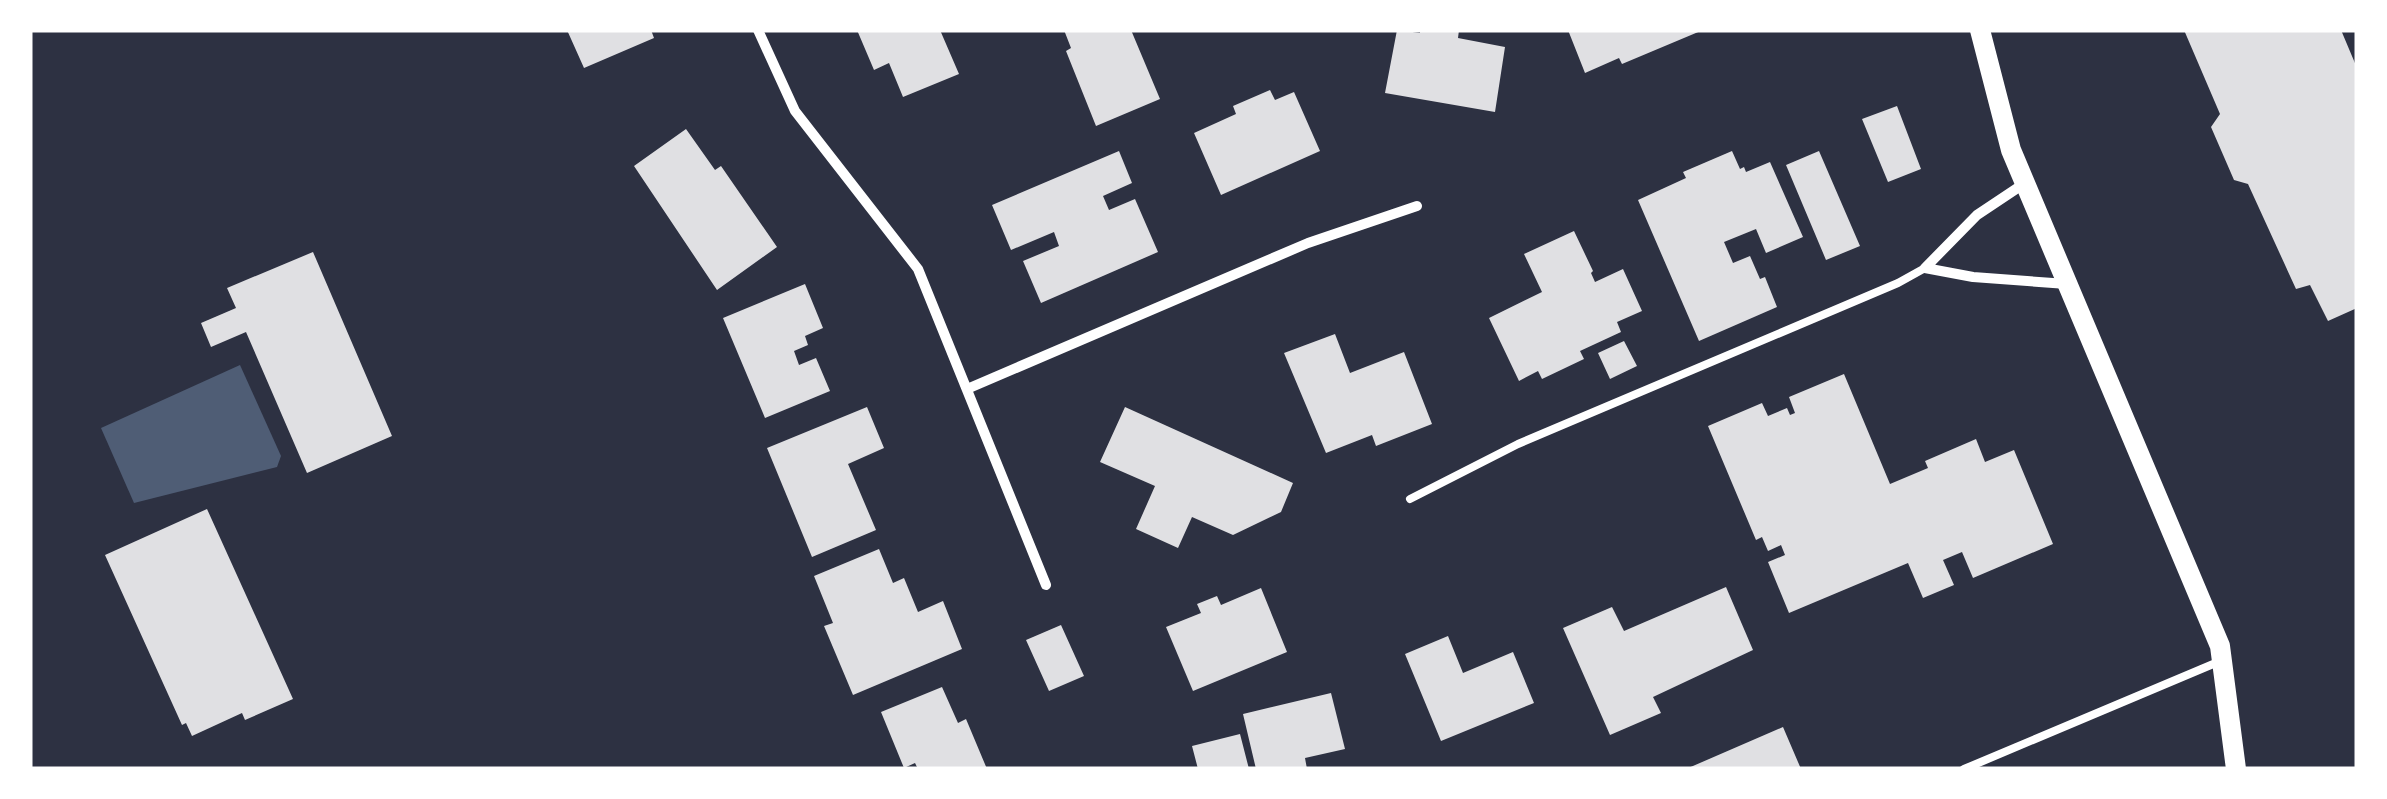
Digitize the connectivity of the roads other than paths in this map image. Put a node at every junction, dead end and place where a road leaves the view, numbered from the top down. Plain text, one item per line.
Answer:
1 (758, 30) edge
2 (1980, 30) edge
3 (2025, 183) junction
4 (1417, 206) dead end
5 (1925, 268) junction
6 (2067, 284) junction
7 (966, 389) junction
8 (1410, 499) dead end
9 (1046, 586) dead end
10 (2222, 660) junction
11 (1964, 769) edge
12 (2236, 769) edge

1 - 7 street
2 - 3 main road
3 - 5 street
3 - 6 main road
4 - 7 street
5 - 6 street
5 - 8 lane
6 - 10 main road
7 - 9 street
10 - 11 lane
10 - 12 main road

